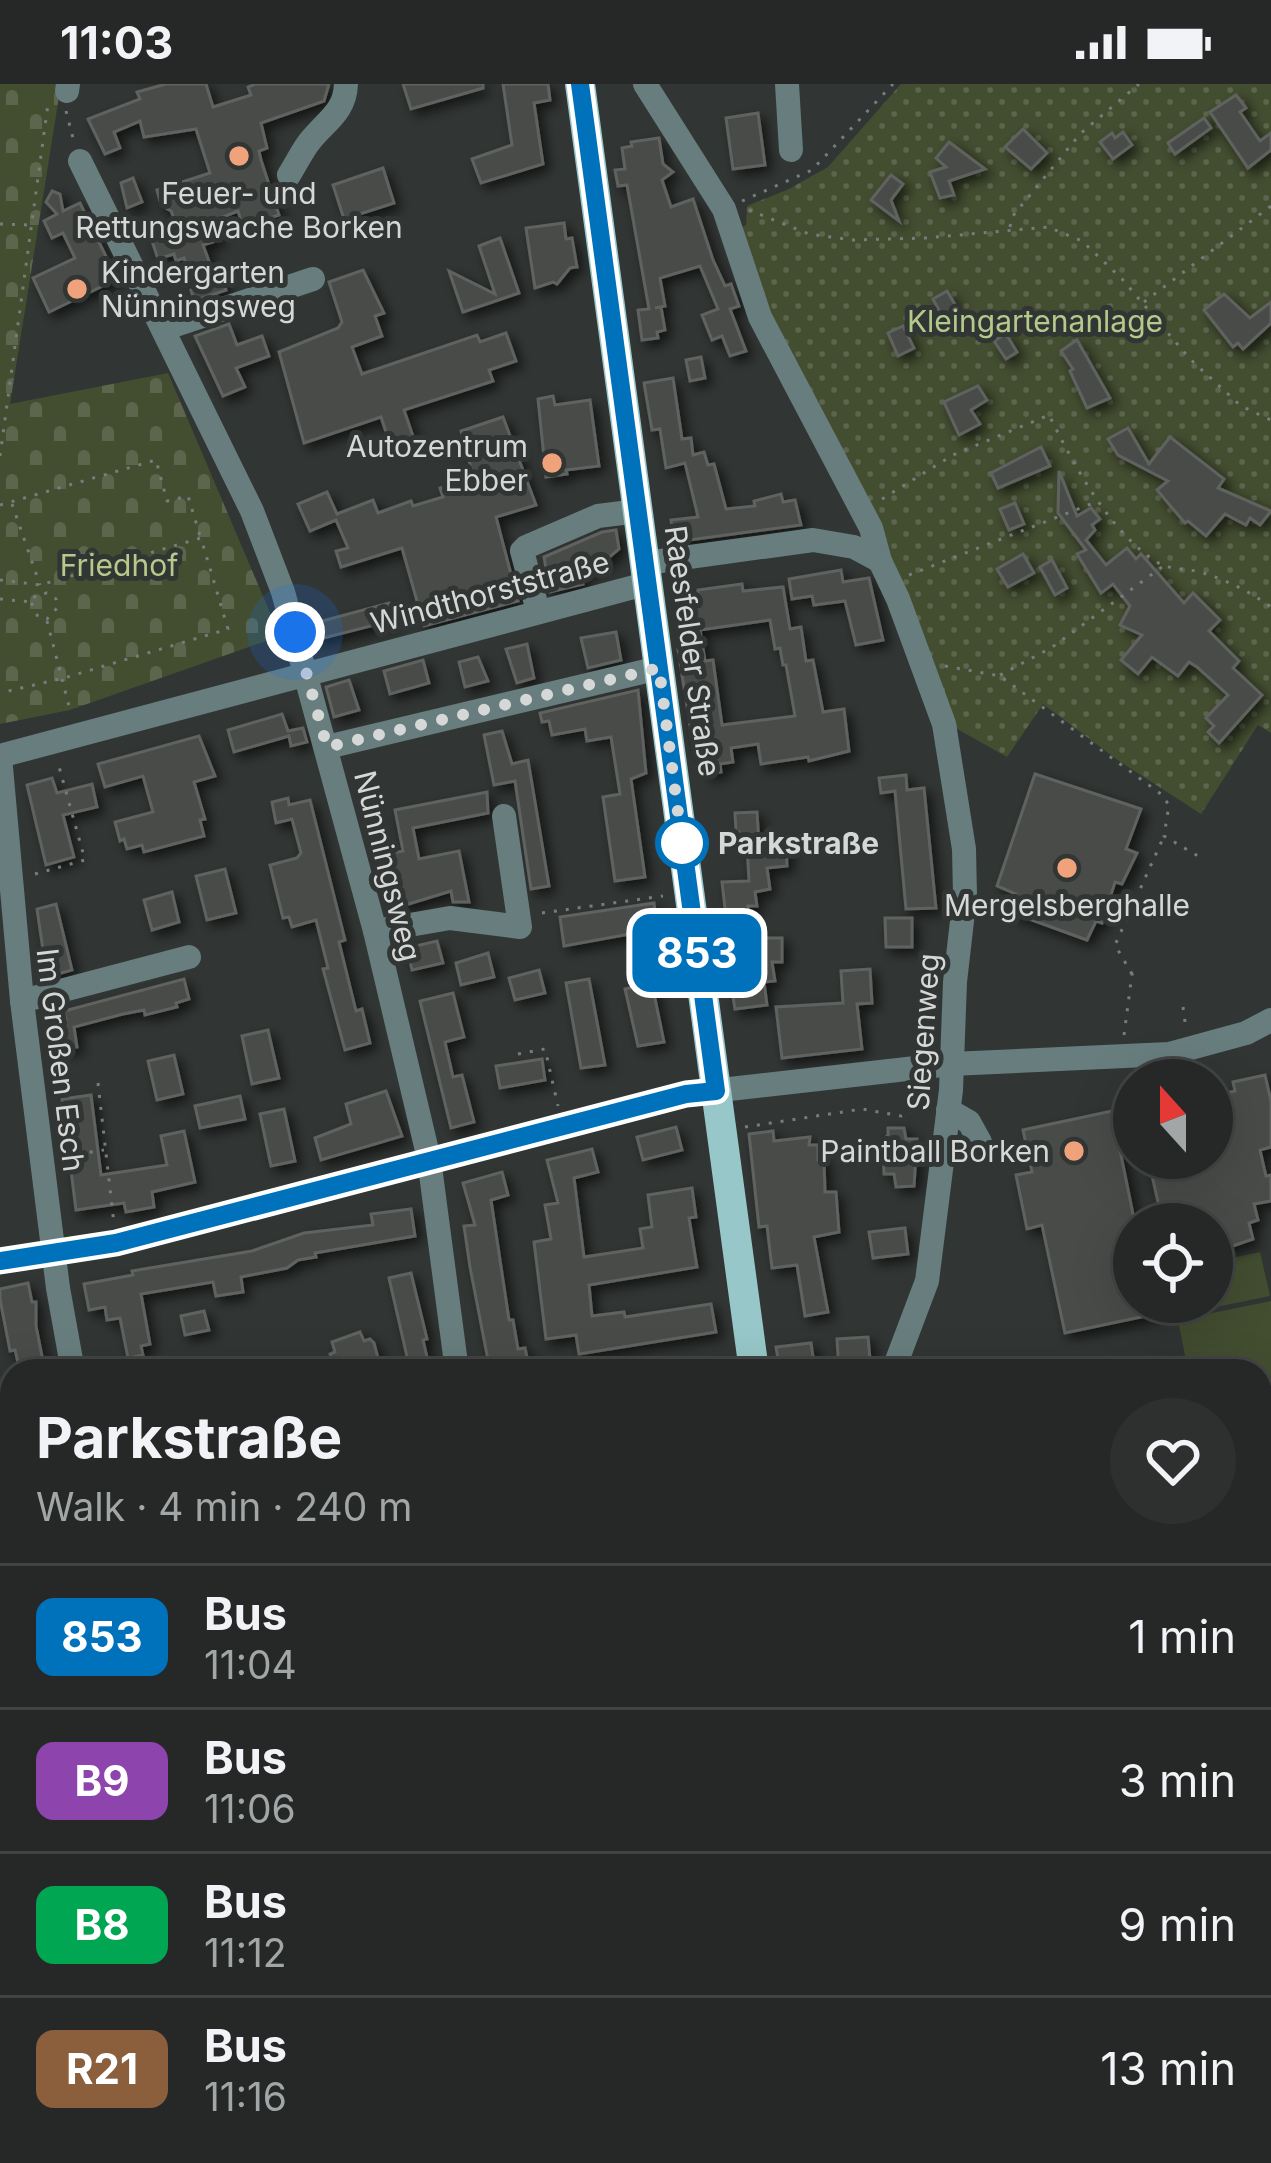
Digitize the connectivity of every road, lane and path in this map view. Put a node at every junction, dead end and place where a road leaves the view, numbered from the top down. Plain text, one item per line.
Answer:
1 (346, 84) edge
2 (580, 84) edge
3 (645, 84) edge
4 (787, 84) edge
5 (893, 84) edge
6 (1139, 84) edge
7 (61, 94) edge
8 (791, 150) dead end
9 (80, 161) joint
10 (289, 176) dead end
11 (1271, 206) edge
12 (724, 209) junction
13 (0, 224) edge
14 (31, 225) junction
15 (1010, 229) junction
16 (313, 279) dead end
17 (1142, 303) junction
18 (164, 329) junction
19 (0, 364) edge
20 (11, 366) junction
21 (1270, 418) edge
22 (0, 456) edge
23 (1097, 501) junction
24 (11, 502) junction
25 (0, 505) edge
26 (638, 511) junction
27 (862, 511) junction
28 (201, 538) junction
29 (1163, 566) junction
30 (885, 572) junction
31 (647, 573) junction
32 (0, 580) edge
33 (40, 585) junction
34 (44, 594) junction
35 (0, 599) edge
36 (32, 602) junction
37 (1271, 607) edge
38 (538, 611) junction
39 (47, 619) junction
40 (659, 668) junction
41 (926, 669) junction
42 (308, 672) junction
43 (1000, 676) junction
44 (64, 678) junction
45 (0, 693) edge
46 (70, 710) dead end
47 (53, 744) junction
48 (327, 747) junction
49 (0, 756) edge
50 (504, 816) dead end
51 (1164, 836) junction
52 (1198, 856) dead end
53 (11, 880) junction
54 (689, 892) junction
55 (520, 927) junction
56 (375, 931) junction
57 (189, 957) dead end
58 (1140, 972) dead end
59 (1132, 974) junction
60 (22, 1001) junction
61 (1183, 1007) dead end
62 (1271, 1020) edge
63 (1187, 1035) dead end
64 (1124, 1043) dead end
65 (518, 1054) dead end
66 (98, 1083) dead end
67 (950, 1088) junction
68 (716, 1091) junction
69 (562, 1125) junction
70 (722, 1130) junction
71 (980, 1142) dead end
72 (105, 1150) junction
73 (43, 1159) junction
74 (429, 1159) junction
75 (116, 1243) junction
76 (54, 1254) junction
77 (0, 1261) edge
78 (71, 1359) edge
79 (455, 1359) edge
80 (752, 1359) edge
81 (898, 1359) edge

1 - 10 street
2 - 26 main road, Raesfelder Straße
3 - 12 street, Siegenweg
4 - 8 street
5 - 12 path
6 - 15 path
7 - 9 path
7 - 14 path
9 - 18 street, Nünningsweg
11 - 17 path
12 - 15 path
12 - 27 street, Siegenweg
13 - 14 path
14 - 20 path
15 - 17 path
16 - 18 street
17 - 21 path
18 - 42 street, Nünningsweg
19 - 20 path
20 - 22 path
23 - 27 path
23 - 29 path
23 - 30 path
24 - 25 path
24 - 28 path
24 - 33 path
26 - 31 main road, Raesfelder Straße
26 - 38 street
27 - 30 street, Siegenweg
28 - 33 path
28 - 44 path
29 - 37 path
29 - 43 path
30 - 31 street, Windthorststraße
30 - 41 street, Siegenweg
31 - 38 street, Windthorststraße
31 - 40 main road, Raesfelder Straße
32 - 33 path
33 - 34 path
34 - 36 path
34 - 39 path
35 - 36 path
36 - 39 path
38 - 42 street, Windthorststraße
39 - 44 path
40 - 48 street
40 - 54 main road, Raesfelder Straße
41 - 43 path
41 - 67 street, Siegenweg
42 - 47 street, Windthorststraße
42 - 48 street, Nünningsweg
43 - 51 path
44 - 45 path
44 - 46 path
47 - 49 street, Windthorststraße
47 - 53 path
48 - 56 street, Nünningsweg
49 - 53 street, Im Großen Esch
50 - 55 street
51 - 52 path
51 - 59 path
53 - 60 street, Im Großen Esch
54 - 55 path
54 - 68 main road, Raesfelder Straße
55 - 56 street
56 - 74 street, Nünningsweg
57 - 60 street
58 - 59 path
59 - 64 path
60 - 73 street, Im Großen Esch
61 - 63 path
62 - 67 street
65 - 69 path
66 - 72 path
67 - 68 street
67 - 70 path
67 - 71 street
67 - 81 street, Siegenweg
68 - 69 street
68 - 70 main road, Raesfelder Straße
69 - 74 street
70 - 80 main road, Raesfelder Straße
72 - 73 path
72 - 75 path
73 - 76 street, Im Großen Esch
74 - 75 street
74 - 79 street, Nünningsweg
75 - 76 street
76 - 77 street
76 - 78 street, Im Großen Esch

